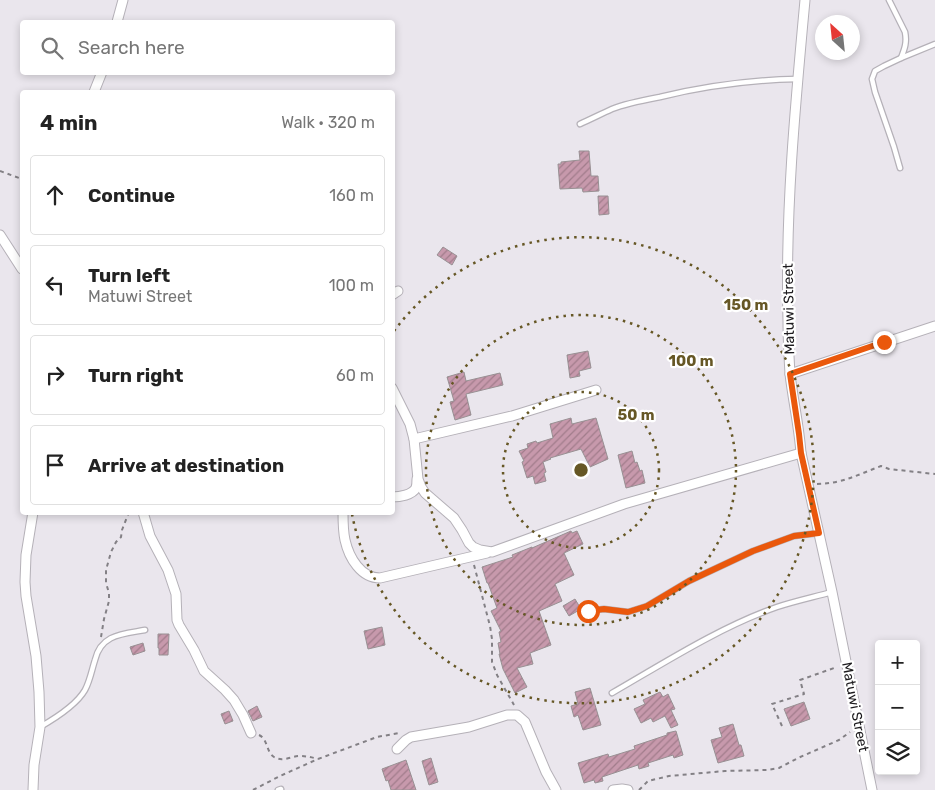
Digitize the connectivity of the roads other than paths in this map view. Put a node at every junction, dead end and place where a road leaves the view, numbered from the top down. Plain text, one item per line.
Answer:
1 (123, 0) edge
2 (805, 0) edge
3 (888, 0) edge
4 (118, 20) edge
5 (935, 44) edge
6 (902, 58) junction
7 (101, 75) edge
8 (798, 79) junction
9 (95, 90) edge
10 (580, 124) dead end
11 (900, 168) dead end
12 (0, 235) edge
13 (20, 266) edge
14 (935, 326) edge
15 (790, 374) junction
16 (596, 390) dead end
17 (395, 394) edge
18 (414, 439) junction
19 (801, 453) junction
20 (418, 479) junction
21 (395, 496) edge
22 (33, 515) edge
23 (144, 515) edge
24 (343, 515) edge
25 (819, 533) junction
26 (492, 552) junction
27 (832, 592) junction
28 (588, 611) dead end
29 (144, 630) dead end
30 (612, 693) dead end
31 (40, 727) junction
32 (251, 733) road end
33 (397, 749) dead end
34 (33, 790) edge
35 (556, 790) edge
36 (613, 790) edge
37 (628, 790) edge
38 (872, 790) edge

1 - 4 street
2 - 8 street, Matuwi Street
3 - 6 lane
5 - 6 lane
6 - 11 lane
7 - 9 street
8 - 10 lane
8 - 15 street, Matuwi Street
12 - 13 street
14 - 15 street
15 - 19 street, Matuwi Street
16 - 18 street
17 - 18 street
18 - 20 street
19 - 25 street, Matuwi Street
19 - 26 street
20 - 21 street
20 - 26 street
22 - 31 street
23 - 32 street
24 - 26 street
25 - 27 street, Matuwi Street
25 - 28 lane
27 - 30 lane
27 - 38 street, Matuwi Street
29 - 31 lane
31 - 34 street
33 - 35 street
36 - 37 street

